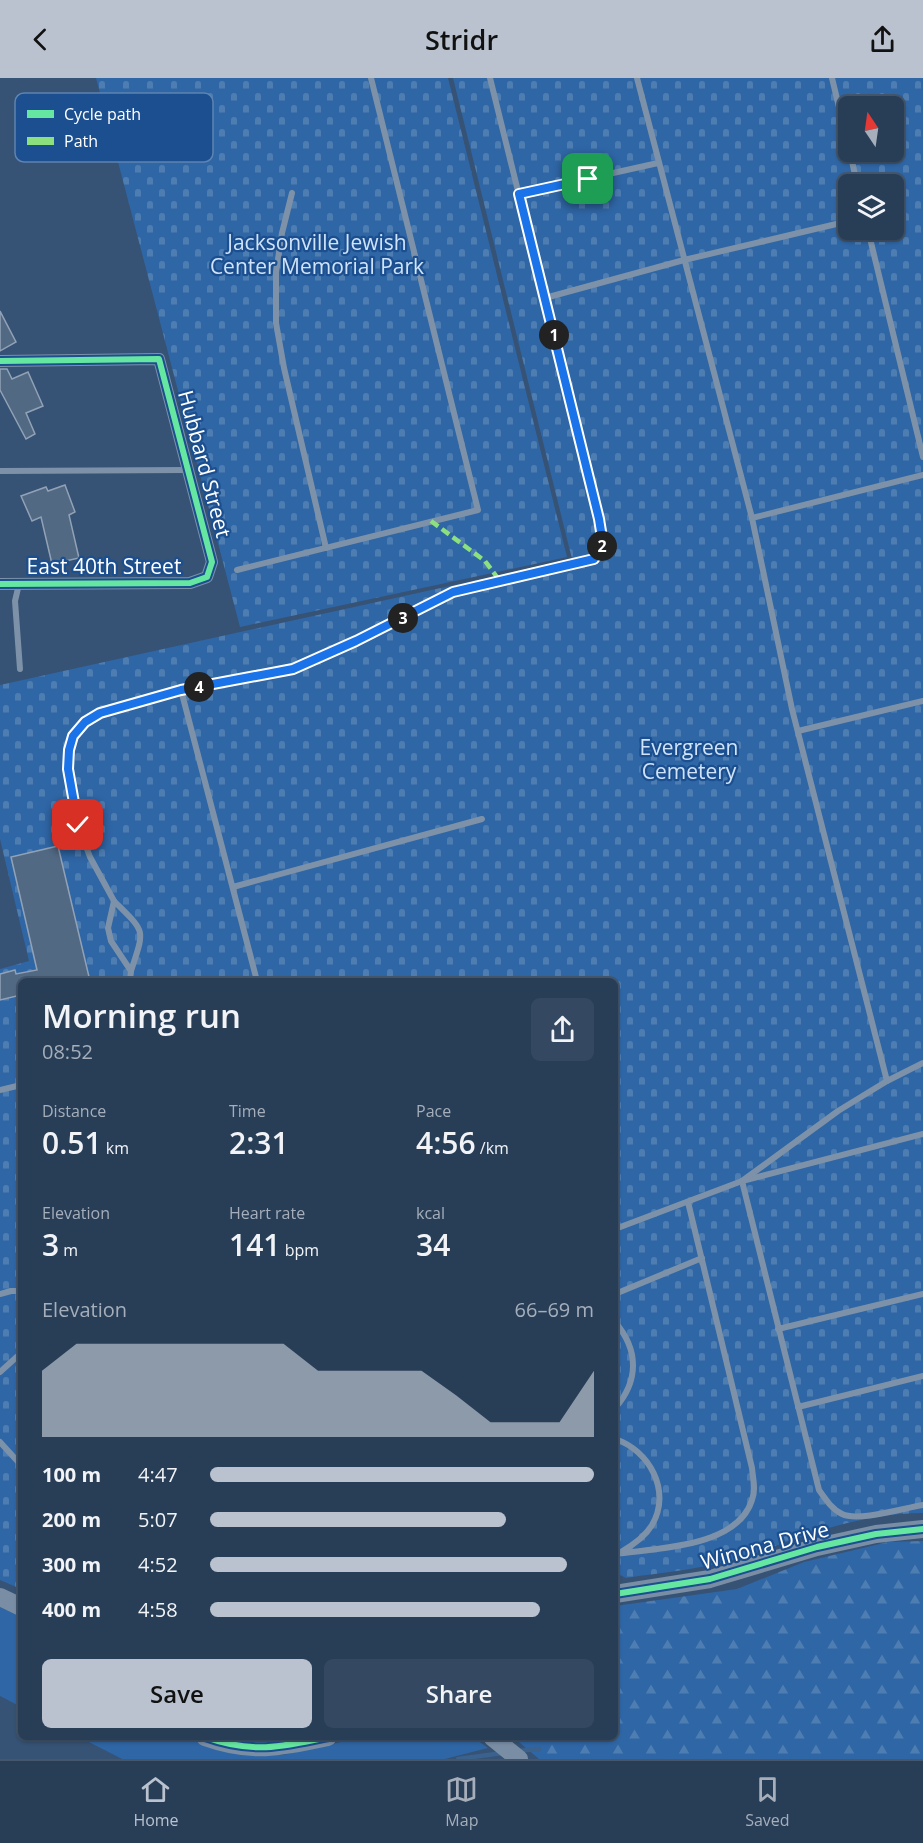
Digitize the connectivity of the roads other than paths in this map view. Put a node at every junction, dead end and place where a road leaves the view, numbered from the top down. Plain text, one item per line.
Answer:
1 (371, 78) edge
2 (490, 78) edge
3 (637, 78) edge
4 (832, 78) edge
5 (838, 103) edge
6 (658, 163) junction
7 (292, 193) dead end
8 (519, 194) junction
9 (838, 223) edge
10 (870, 240) edge
11 (684, 260) junction
12 (544, 298) junction
13 (0, 361) edge
14 (923, 457) edge
15 (0, 471) edge
16 (188, 471) junction
17 (923, 475) edge
18 (752, 518) junction
19 (326, 548) junction
20 (237, 570) dead end
21 (207, 577) joint
22 (0, 584) edge
23 (19, 584) junction
24 (20, 669) dead end
25 (181, 690) junction
26 (923, 701) edge
27 (798, 731) junction
28 (482, 819) dead end
29 (233, 887) junction
30 (114, 901) junction
31 (131, 971) junction
32 (130, 978) edge
33 (256, 978) edge
34 (923, 1063) edge
35 (887, 1081) junction
36 (18, 1086) edge
37 (0, 1090) edge
38 (923, 1134) edge
39 (742, 1181) junction
40 (688, 1202) junction
41 (618, 1228) edge
42 (702, 1258) junction
43 (18, 1291) edge
44 (618, 1293) edge
45 (0, 1294) edge
46 (923, 1294) edge
47 (618, 1327) edge
48 (778, 1329) junction
49 (18, 1356) edge
50 (0, 1372) edge
51 (923, 1376) edge
52 (618, 1403) edge
53 (798, 1407) junction
54 (618, 1440) edge
55 (0, 1442) edge
56 (18, 1463) edge
57 (923, 1505) edge
58 (923, 1529) edge
59 (618, 1553) edge
60 (618, 1554) edge
61 (618, 1594) edge
62 (0, 1598) edge
63 (18, 1606) edge
64 (213, 1740) edge
65 (312, 1740) edge

1 - 19 lane
2 - 8 lane
3 - 6 lane
4 - 5 lane
6 - 8 lane
6 - 11 lane
7 - 19 lane
8 - 12 lane
9 - 11 lane
10 - 14 lane
11 - 12 lane
11 - 18 lane
12 - 25 lane
13 - 16 street, Hubbard Street
15 - 16 lane
16 - 21 street, Hubbard Street
17 - 18 lane
18 - 27 lane
19 - 20 lane
21 - 23 street, East 40th Street
22 - 23 street, East 40th Street
23 - 24 lane
25 - 29 lane
25 - 30 lane
26 - 27 lane
27 - 35 lane
28 - 29 lane
29 - 33 lane
30 - 31 lane
30 - 31 lane
31 - 32 lane
34 - 35 lane
35 - 39 lane
36 - 37 lane
38 - 39 lane
39 - 40 lane
39 - 48 lane
40 - 41 lane
40 - 42 lane
42 - 44 lane
42 - 60 lane
43 - 45 lane
46 - 48 lane
47 - 52 lane
48 - 53 lane
49 - 50 lane
51 - 53 lane
53 - 57 lane
54 - 59 lane
55 - 56 lane
58 - 61 street, Winona Drive
62 - 63 street
64 - 65 street

